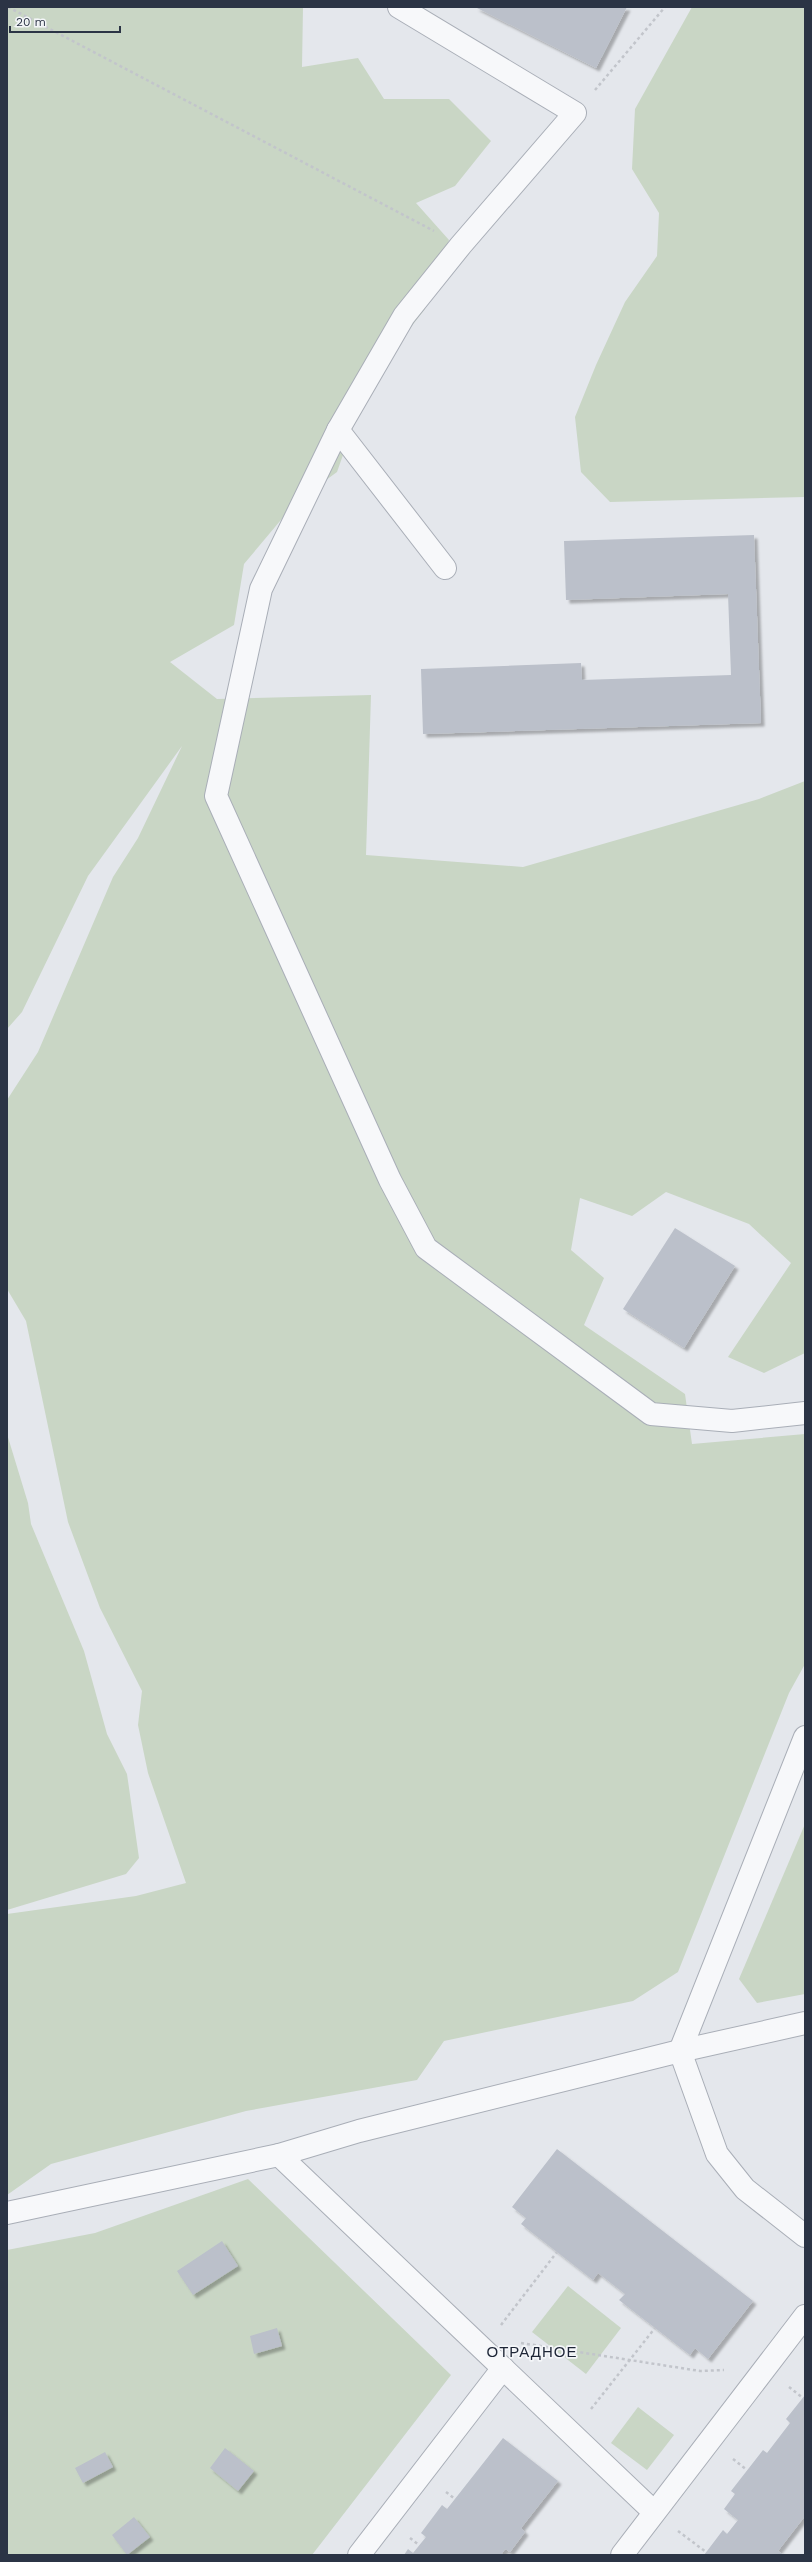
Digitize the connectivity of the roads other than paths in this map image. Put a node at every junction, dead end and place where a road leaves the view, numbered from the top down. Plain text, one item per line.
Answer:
1 (399, 7) edge
2 (338, 430) junction
3 (445, 568) dead end
4 (805, 1413) edge
5 (805, 1737) edge
6 (805, 2024) edge
7 (680, 2050) junction
8 (279, 2155) junction
9 (7, 2212) edge
10 (805, 2236) edge
11 (805, 2316) edge
12 (503, 2368) junction
13 (654, 2512) junction
14 (359, 2555) edge
15 (622, 2555) edge

1 - 2 street
2 - 3 street
2 - 4 street
5 - 7 street
6 - 7 street
7 - 8 street
7 - 10 street
8 - 9 street
8 - 12 street
11 - 13 street
12 - 13 street
12 - 14 street
13 - 15 street

